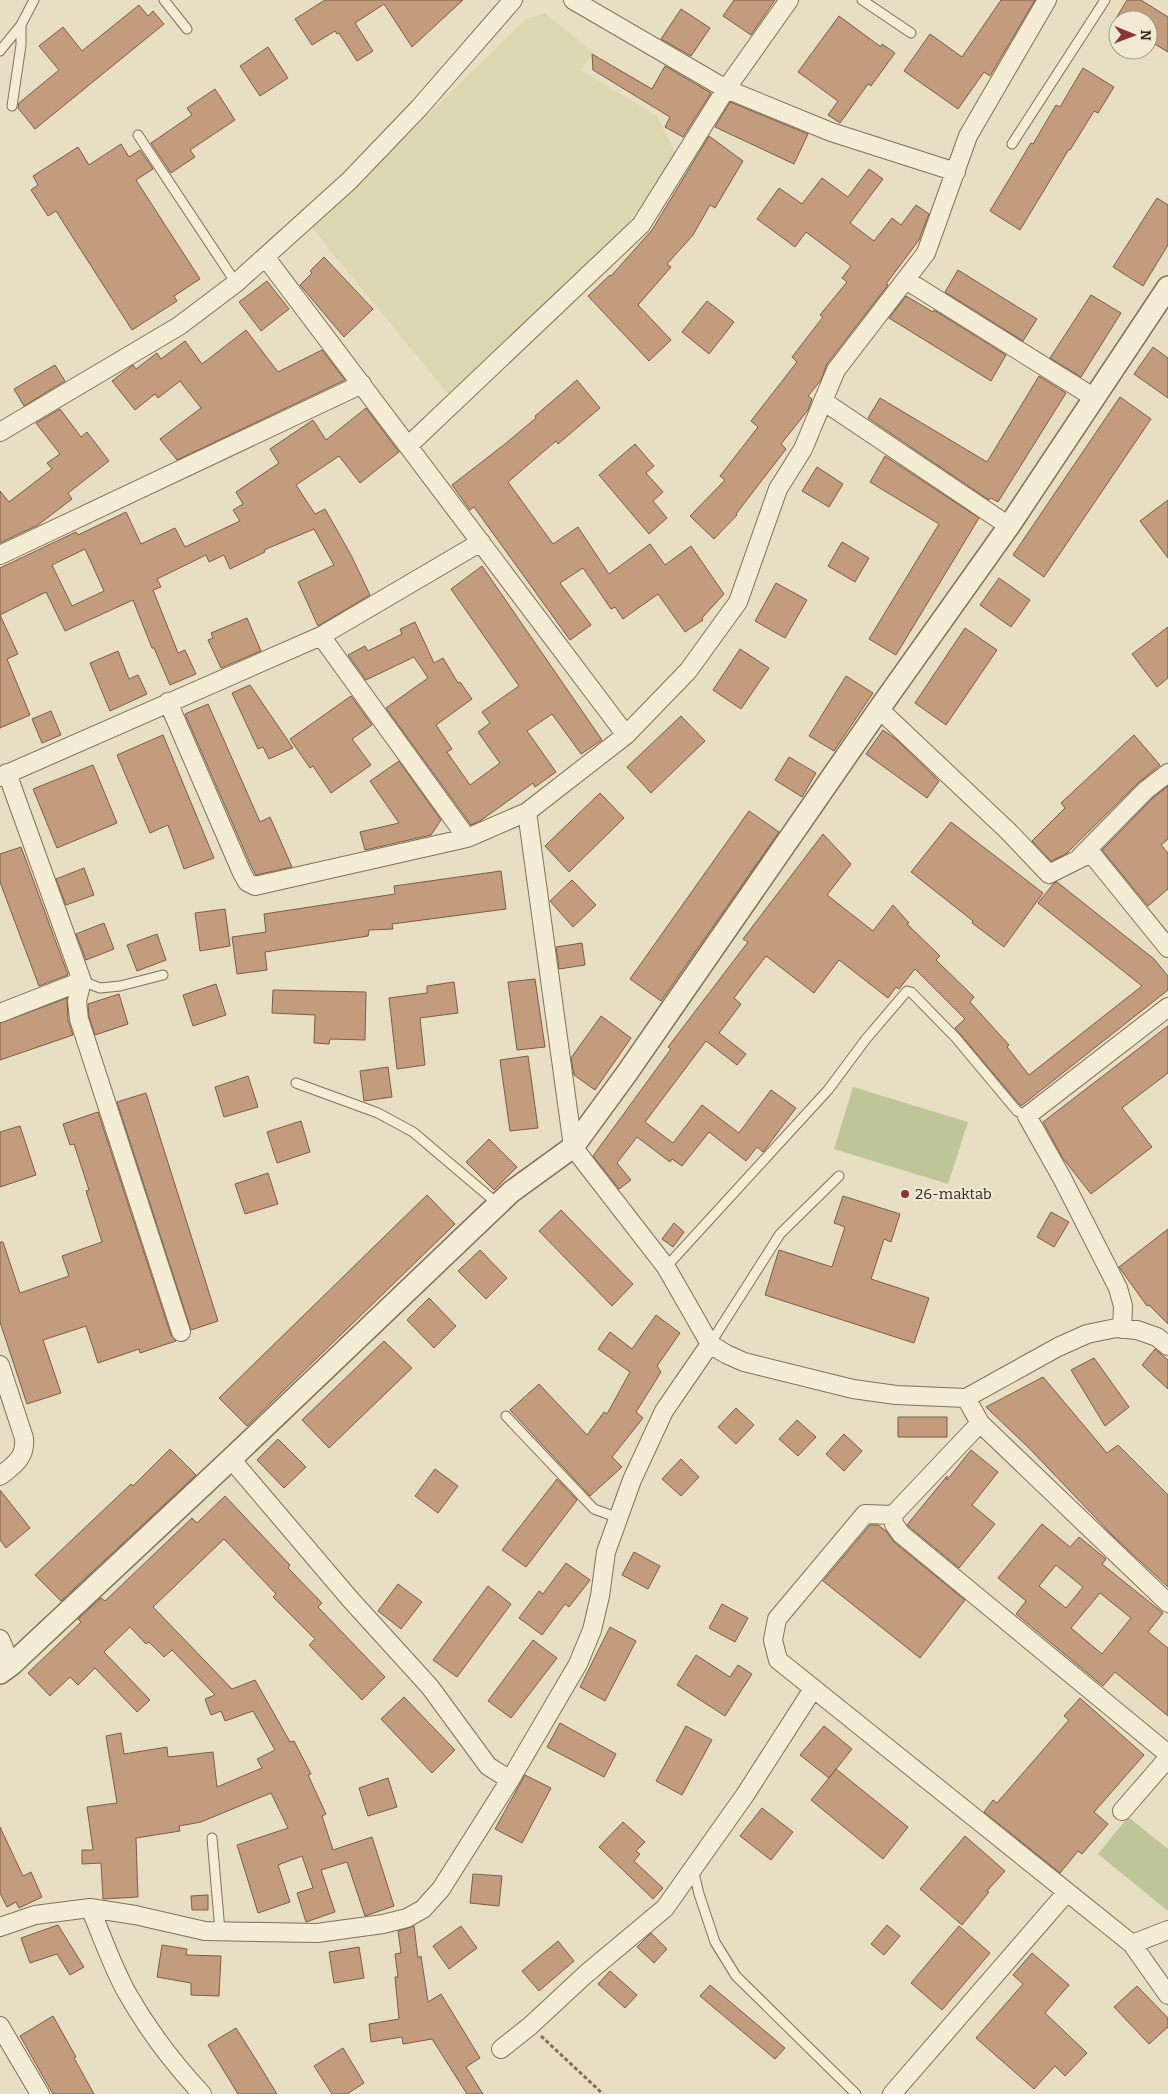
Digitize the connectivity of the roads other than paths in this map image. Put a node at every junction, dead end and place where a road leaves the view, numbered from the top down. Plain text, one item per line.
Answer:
1 (34, 0) edge
2 (164, 0) edge
3 (513, 0) edge
4 (573, 0) edge
5 (789, 0) edge
6 (862, 0) edge
7 (1047, 0) edge
8 (1105, 0) edge
9 (21, 25) junction
10 (187, 29) dead end
11 (911, 33) dead end
12 (0, 51) edge
13 (726, 89) junction
14 (12, 106) dead end
15 (138, 135) dead end
16 (1012, 144) dead end
17 (956, 172) junction
18 (266, 258) junction
19 (906, 280) junction
20 (236, 283) junction
21 (1168, 287) edge
22 (362, 384) junction
23 (1093, 397) junction
24 (823, 401) junction
25 (0, 432) edge
26 (408, 446) junction
27 (1009, 526) junction
28 (481, 542) junction
29 (0, 555) edge
30 (320, 636) junction
31 (168, 702) junction
32 (879, 708) junction
33 (626, 735) junction
34 (1168, 773) edge
35 (4, 775) edge
36 (527, 812) junction
37 (467, 838) junction
38 (1075, 862) junction
39 (1168, 948) edge
40 (163, 975) dead end
41 (82, 981) junction
42 (1168, 1007) edge
43 (0, 1013) edge
44 (296, 1083) dead end
45 (1028, 1116) junction
46 (573, 1147) junction
47 (839, 1176) dead end
48 (498, 1204) junction
49 (666, 1267) junction
50 (1122, 1329) junction
51 (181, 1332) dead end
52 (710, 1344) junction
53 (1168, 1346) edge
54 (0, 1365) edge
55 (966, 1398) junction
56 (506, 1416) dead end
57 (980, 1423) junction
58 (231, 1459) junction
59 (0, 1476) edge
60 (893, 1515) junction
61 (618, 1518) junction
62 (1168, 1603) edge
63 (0, 1639) edge
64 (6, 1669) edge
65 (813, 1689) junction
66 (1168, 1754) edge
67 (1168, 1758) edge
68 (510, 1780) junction
69 (1122, 1811) dead end
70 (212, 1838) dead end
71 (693, 1869) junction
72 (1067, 1892) junction
73 (90, 1908) junction
74 (0, 1927) edge
75 (1168, 1930) edge
76 (220, 1931) junction
77 (1132, 1944) junction
78 (1168, 1995) edge
79 (0, 2026) edge
80 (501, 2049) dead end
81 (894, 2091) edge
82 (40, 2094) edge
83 (202, 2094) edge
84 (856, 2094) edge

1 - 9 lane
2 - 10 lane
3 - 18 street
4 - 13 street
5 - 13 street
6 - 11 lane
7 - 17 street
8 - 16 lane
9 - 12 lane
9 - 14 lane
13 - 17 street
13 - 26 street
15 - 20 lane
17 - 19 street
18 - 20 street
18 - 22 street
19 - 23 street
19 - 24 street
20 - 25 street
21 - 23 street
22 - 26 street
22 - 29 street
23 - 27 street
24 - 27 street
24 - 33 street
26 - 28 street
27 - 32 street
28 - 30 street
28 - 33 street
30 - 31 street
30 - 37 street
31 - 35 street
31 - 37 street
32 - 38 street
32 - 46 street
33 - 36 street
34 - 38 street
35 - 41 street
36 - 37 street
36 - 46 street
38 - 39 street
40 - 41 lane
41 - 43 street
41 - 51 street
42 - 45 street
44 - 48 lane
45 - 49 lane
45 - 50 street
46 - 48 street
46 - 49 street
47 - 52 lane
48 - 58 street
49 - 52 street
50 - 53 street
50 - 55 street
52 - 55 street
52 - 61 street
54 - 59 street
55 - 57 street
56 - 61 lane
57 - 60 street
57 - 62 street
58 - 64 street
58 - 68 street
60 - 65 street
60 - 66 street
61 - 68 street
63 - 64 street
65 - 71 street
65 - 72 street
67 - 69 street
68 - 76 street
70 - 76 lane
71 - 80 street
71 - 84 lane
72 - 77 street
72 - 81 street
73 - 74 street
73 - 76 street
73 - 83 street
75 - 77 street
77 - 78 street
79 - 82 street

